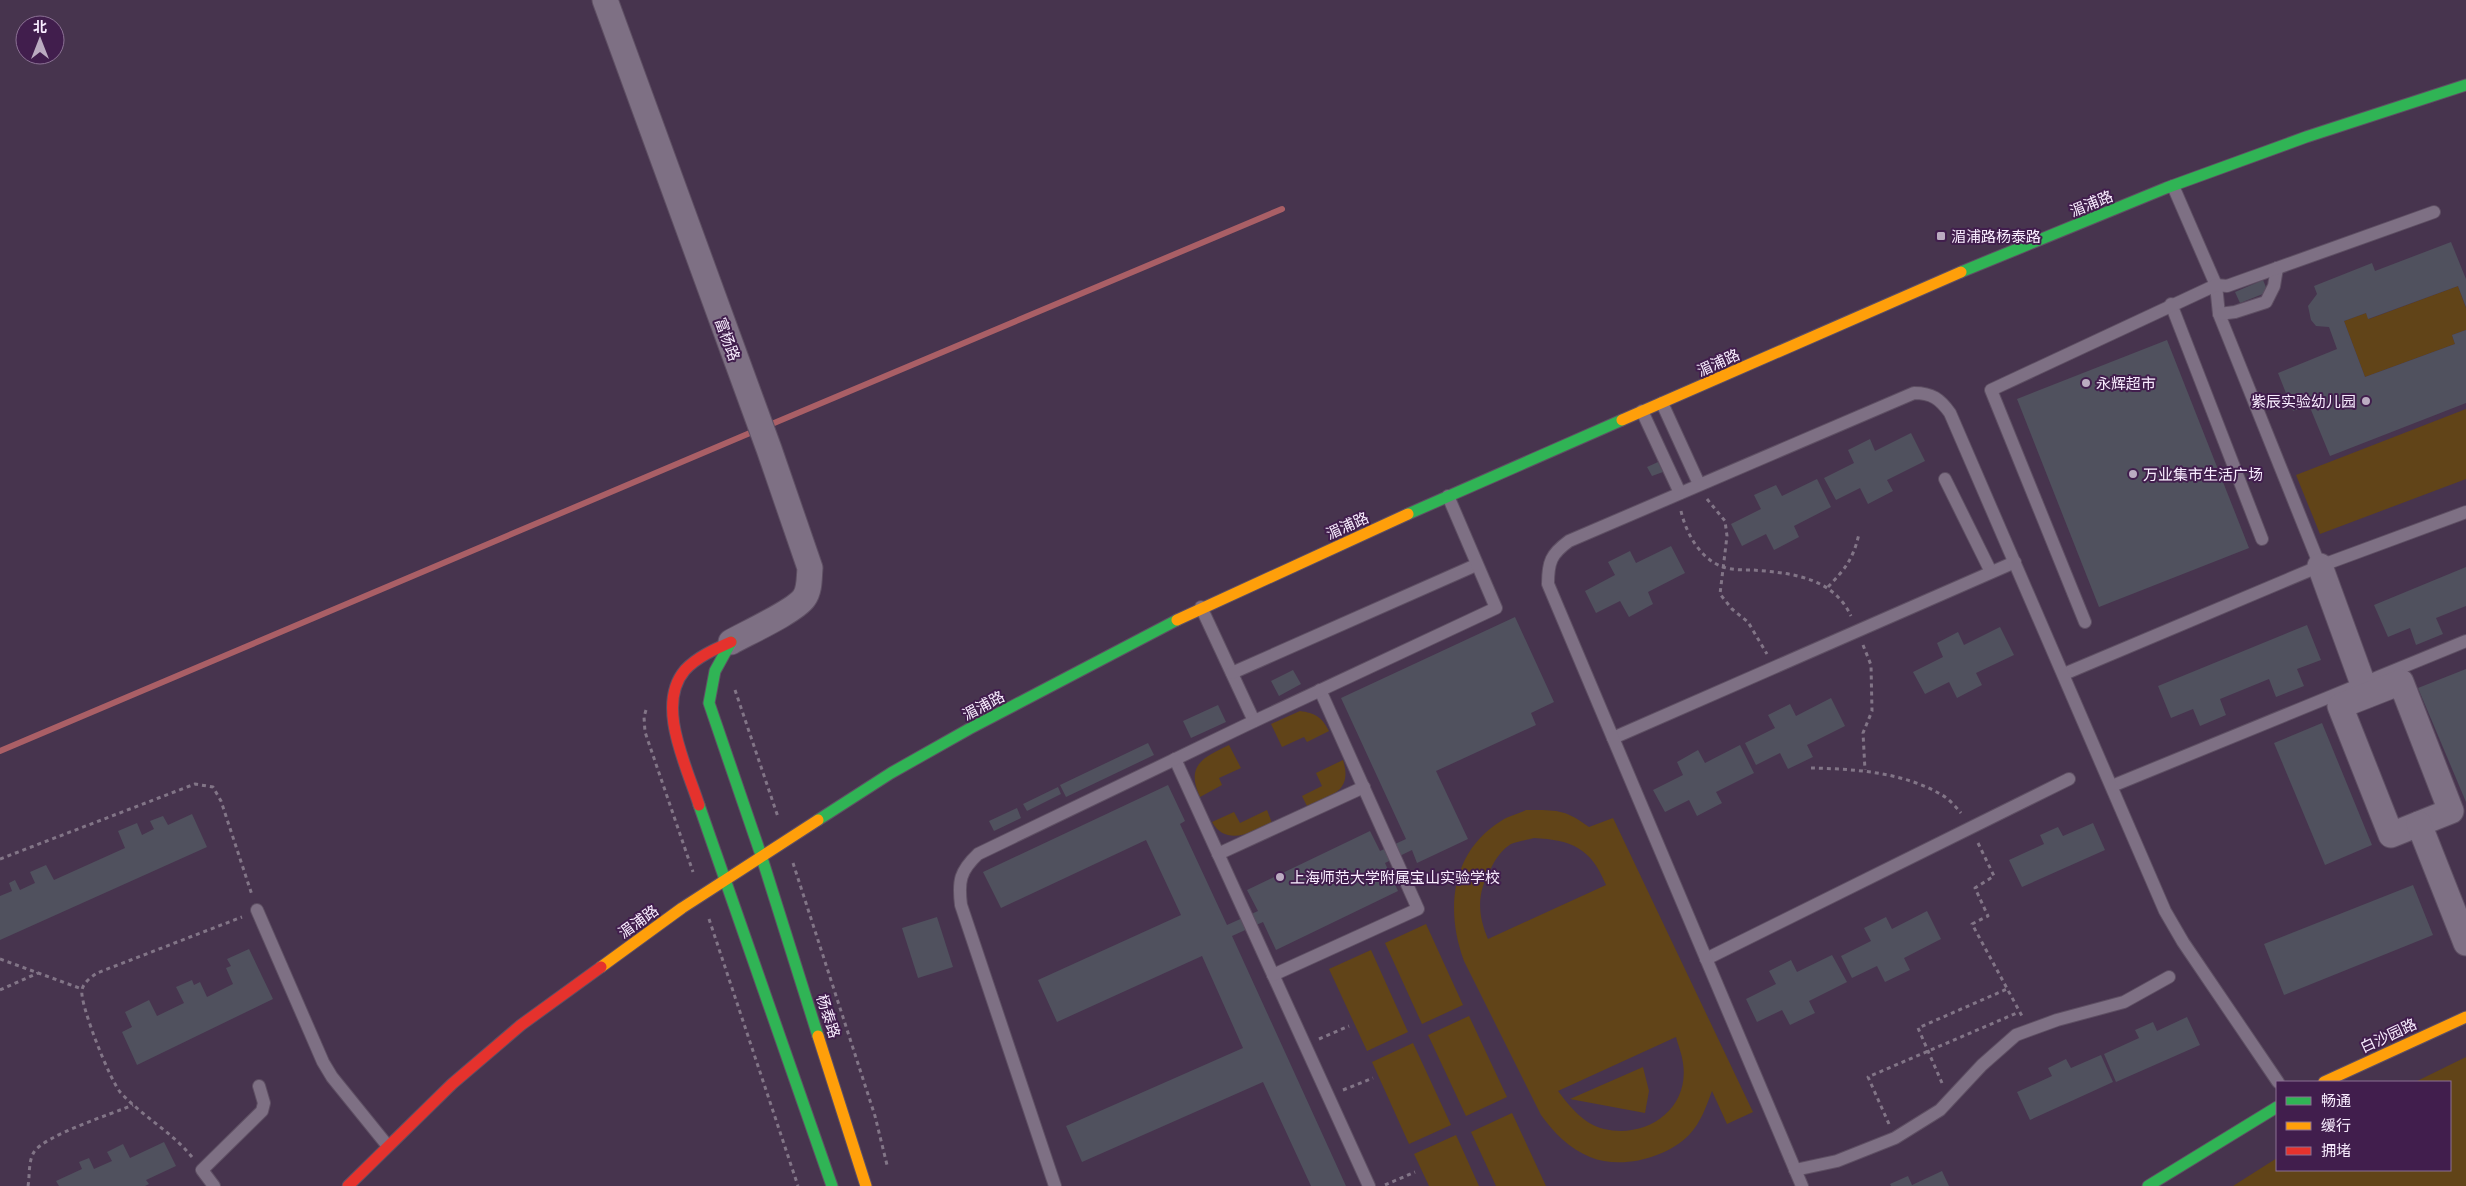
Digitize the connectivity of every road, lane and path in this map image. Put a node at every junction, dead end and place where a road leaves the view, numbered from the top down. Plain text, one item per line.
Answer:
1 (605, 0) edge
2 (2466, 86) edge
3 (2172, 186) junction
4 (2434, 212) dead end
5 (2277, 268) junction
6 (2216, 285) junction
7 (2171, 304) junction
8 (2219, 314) junction
9 (1662, 403) junction
10 (1642, 412) junction
11 (1945, 479) dead end
12 (1697, 485) junction
13 (1680, 493) junction
14 (1448, 496) junction
15 (2466, 512) edge
16 (1859, 534) dead end
17 (2262, 539) dead end
18 (2015, 562) junction
19 (1476, 565) junction
20 (2320, 566) junction
21 (1723, 567) junction
22 (1991, 572) junction
23 (1828, 587) junction
24 (1201, 607) junction
25 (2085, 622) dead end
26 (1858, 631) junction
27 (731, 642) junction
28 (2466, 642) edge
29 (1774, 668) junction
30 (1232, 673) junction
31 (2064, 674) junction
32 (733, 684) dead end
33 (2365, 689) junction
34 (1320, 690) junction
35 (1254, 721) junction
36 (1613, 738) junction
37 (1175, 759) junction
38 (1811, 768) dead end
39 (1865, 770) junction
40 (2069, 779) dead end
41 (2112, 786) junction
42 (1364, 787) junction
43 (2419, 824) junction
44 (1971, 828) junction
45 (786, 840) junction
46 (1218, 854) junction
47 (761, 855) junction
48 (0, 859) edge
49 (724, 880) junction
50 (701, 895) junction
51 (258, 910) junction
52 (2466, 943) edge
53 (0, 959) edge
54 (1706, 959) junction
55 (39, 973) junction
56 (1273, 975) junction
57 (2168, 977) dead end
58 (82, 989) junction
59 (2007, 989) junction
60 (0, 990) edge
61 (2020, 1012) junction
62 (2466, 1017) edge
63 (1349, 1026) dead end
64 (2030, 1030) junction
65 (1305, 1045) junction
66 (1928, 1051) junction
67 (1373, 1078) dead end
68 (2277, 1081) edge
69 (2326, 1081) edge
70 (259, 1086) dead end
71 (1329, 1097) junction
72 (1950, 1100) junction
73 (133, 1105) junction
74 (2276, 1107) edge
75 (1895, 1138) junction
76 (387, 1146) junction
77 (888, 1168) dead end
78 (202, 1170) junction
79 (1795, 1170) junction
80 (1415, 1172) dead end
81 (28, 1186) edge
82 (214, 1186) edge
83 (348, 1186) edge
84 (798, 1186) edge
85 (832, 1186) edge
86 (866, 1186) edge
87 (1055, 1186) edge
88 (1369, 1186) edge
89 (1382, 1186) edge
90 (1802, 1186) edge
91 (2148, 1186) edge

1 - 27 street, 富杨路
2 - 3 street, 湄浦路
3 - 6 lane
3 - 9 street, 湄浦路
4 - 5 lane
5 - 6 lane
5 - 8 lane
6 - 7 lane
6 - 8 lane
7 - 17 lane
7 - 25 lane
8 - 20 lane
9 - 10 street, 湄浦路
9 - 12 lane
10 - 13 lane
10 - 14 street, 湄浦路
11 - 22 lane
12 - 13 lane
12 - 18 lane
12 - 21 path
13 - 21 path
13 - 36 lane
14 - 19 lane
14 - 24 street, 湄浦路
15 - 20 lane
16 - 23 path
18 - 22 lane
18 - 31 lane
19 - 30 lane
19 - 34 lane
20 - 31 lane
20 - 33 street
21 - 23 path
21 - 29 path
22 - 26 lane
23 - 26 path
24 - 30 lane
24 - 45 street, 湄浦路
26 - 29 lane
26 - 39 path
27 - 47 street, 杨泰路
27 - 49 street
28 - 33 lane
29 - 36 lane
30 - 35 lane
31 - 41 lane
32 - 45 path
33 - 41 lane
33 - 43 street
33 - 43 street
34 - 35 lane
34 - 42 lane
35 - 37 lane
36 - 54 lane
37 - 46 lane
37 - 87 lane
38 - 39 path
39 - 44 path
40 - 44 lane
41 - 68 lane
42 - 46 lane
42 - 56 lane
43 - 52 street
44 - 54 lane
44 - 59 path
45 - 47 street, 湄浦路
45 - 77 path
46 - 56 lane
47 - 49 street, 湄浦路
47 - 86 street, 杨泰路
48 - 51 path
49 - 50 street, 湄浦路
49 - 85 street
50 - 76 street, 湄浦路
50 - 84 path
51 - 58 path
51 - 76 lane
53 - 55 path
54 - 79 lane
55 - 58 path
55 - 60 path
56 - 65 lane
57 - 64 lane
58 - 73 path
59 - 61 path
59 - 66 path
61 - 64 path
61 - 66 path
62 - 69 street, 白沙园路
63 - 65 path
64 - 72 lane
65 - 71 lane
66 - 72 path
66 - 75 path
67 - 71 path
70 - 78 lane
71 - 88 lane
72 - 75 lane
73 - 78 path
73 - 81 path
74 - 91 street
75 - 79 lane
76 - 83 street, 湄浦路
78 - 82 lane
79 - 90 lane
80 - 89 path

